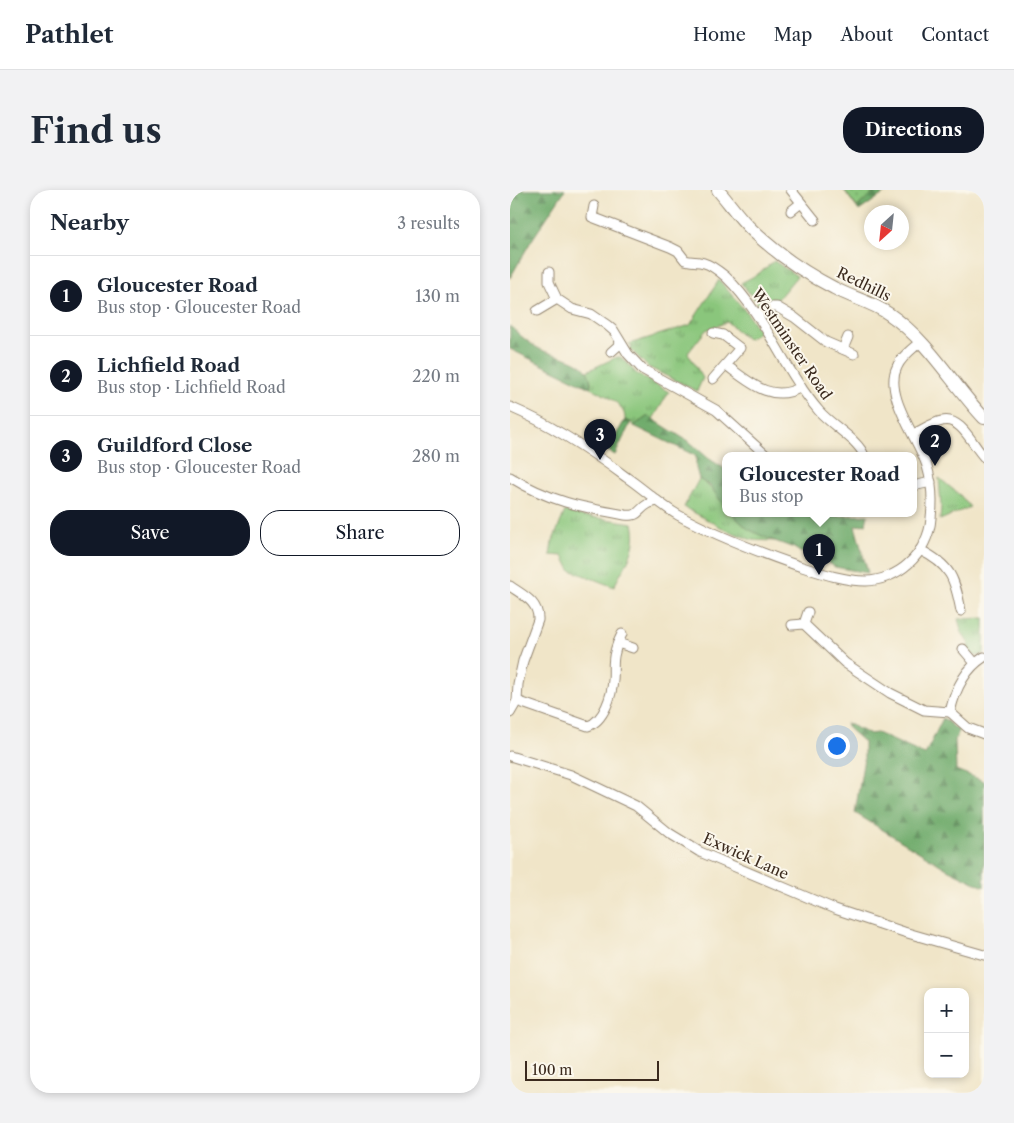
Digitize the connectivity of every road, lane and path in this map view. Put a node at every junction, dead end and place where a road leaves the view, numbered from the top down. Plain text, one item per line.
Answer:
1 (718, 190) edge
2 (791, 190) edge
3 (801, 203) junction
4 (594, 206) dead end
5 (791, 211) dead end
6 (815, 220) dead end
7 (688, 261) junction
8 (683, 271) dead end
9 (549, 272) dead end
10 (557, 299) junction
11 (572, 310) junction
12 (537, 311) dead end
13 (757, 314) junction
14 (568, 319) dead end
15 (713, 334) dead end
16 (848, 337) dead end
17 (920, 342) junction
18 (620, 344) junction
19 (843, 349) junction
20 (611, 352) dead end
21 (854, 354) dead end
22 (726, 365) junction
23 (713, 379) dead end
24 (801, 388) junction
25 (510, 406) edge
26 (984, 418) edge
27 (913, 434) junction
28 (763, 452) edge
29 (862, 452) edge
30 (984, 457) edge
31 (510, 477) edge
32 (931, 482) junction
33 (917, 485) edge
34 (657, 501) junction
35 (920, 550) junction
36 (510, 586) edge
37 (961, 611) dead end
38 (808, 612) dead end
39 (804, 624) junction
40 (792, 625) dead end
41 (622, 634) dead end
42 (618, 643) junction
43 (633, 648) dead end
44 (963, 649) dead end
45 (984, 657) edge
46 (975, 663) junction
47 (518, 701) junction
48 (950, 712) junction
49 (510, 713) edge
50 (984, 734) edge
51 (510, 756) edge
52 (984, 955) edge

1 - 17 street, Redhills
2 - 3 street
3 - 5 street
3 - 6 street
4 - 7 street, Westminster Road
7 - 8 street
7 - 13 street, Westminster Road
9 - 10 street
10 - 11 street
10 - 12 street
11 - 14 street
11 - 18 street
13 - 19 street
13 - 24 street, Westminster Road
15 - 22 street
16 - 19 street
17 - 26 street, Redhills
17 - 27 street
18 - 20 street
18 - 28 street
19 - 21 street
22 - 23 street
22 - 24 street
24 - 29 street, Westminster Road
25 - 34 street
27 - 30 street
27 - 32 street
31 - 34 street
32 - 33 street
32 - 35 street
34 - 35 street
35 - 37 street
36 - 47 street
38 - 39 street
39 - 40 street
39 - 48 street
41 - 42 street
42 - 43 street
42 - 47 street
44 - 46 street
45 - 46 street
46 - 48 street
47 - 49 street
48 - 50 street
51 - 52 street, Exwick Lane

